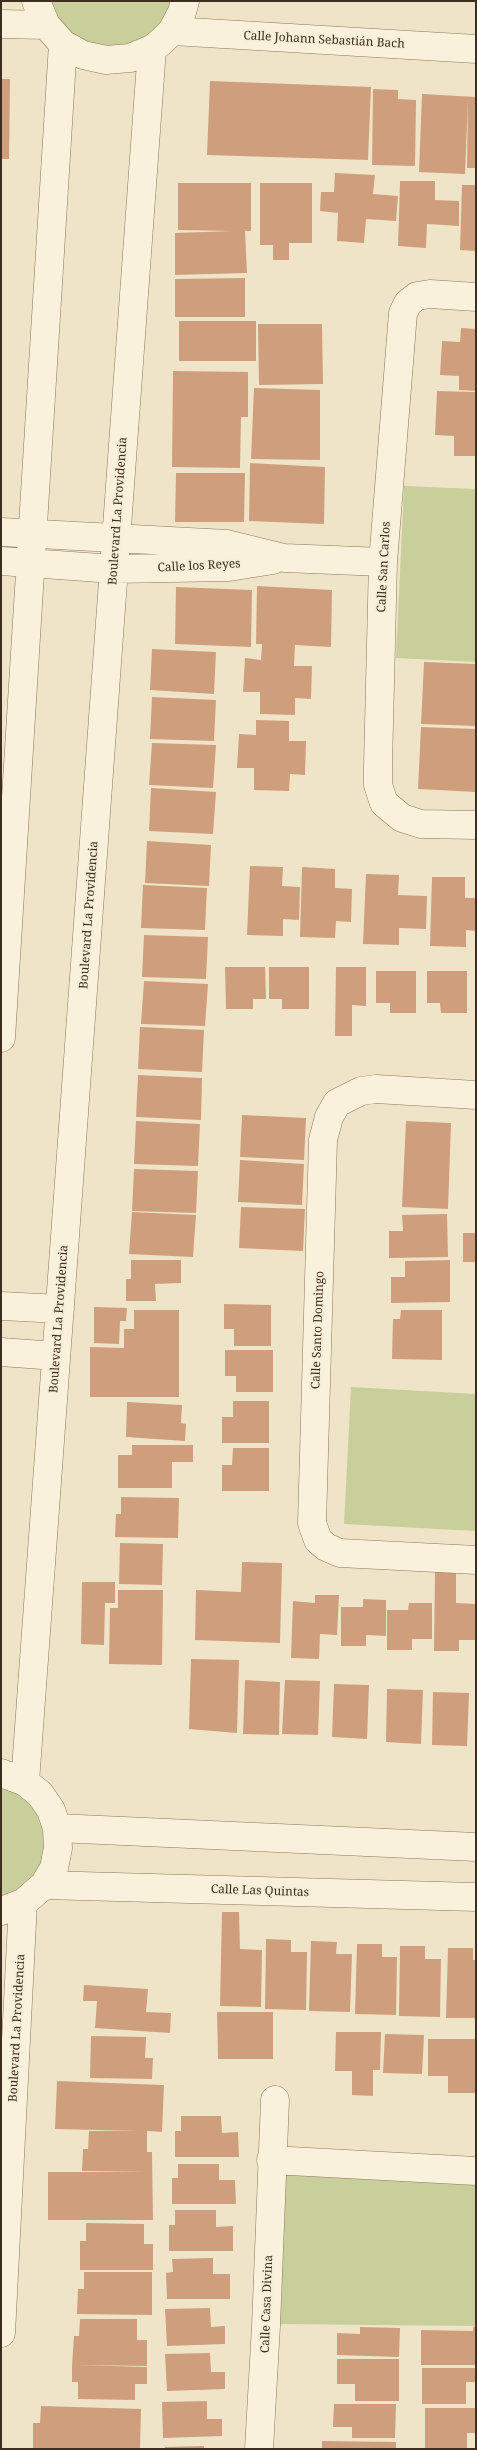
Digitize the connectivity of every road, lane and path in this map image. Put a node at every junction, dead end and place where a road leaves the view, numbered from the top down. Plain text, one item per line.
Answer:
1 (185, 1) edge
2 (1, 24) edge
3 (48, 24) edge
4 (172, 31) junction
5 (152, 49) junction
6 (476, 49) edge
7 (476, 297) edge
8 (1, 532) edge
9 (33, 532) junction
10 (116, 538) junction
11 (284, 558) junction
12 (1, 561) edge
13 (383, 562) junction
14 (31, 564) junction
15 (114, 569) junction
16 (476, 826) edge
17 (1, 1038) edge
18 (476, 1095) edge
19 (1, 1306) edge
20 (60, 1309) junction
21 (1, 1352) edge
22 (56, 1356) junction
23 (476, 1560) edge
24 (13, 1777) edge
25 (57, 1828) junction
26 (476, 1847) edge
27 (44, 1885) junction
28 (476, 1897) edge
29 (12, 1907) edge
30 (275, 2100) dead end
31 (271, 2160) junction
32 (476, 2171) edge
33 (1, 2332) edge
34 (259, 2449) edge

1 - 4 street
2 - 3 street
3 - 5 street
3 - 9 street
4 - 5 street
4 - 6 street, Calle Johann Sebastián Bach
5 - 10 street, Boulevard La Providencia
7 - 13 street, Calle San Carlos
8 - 9 street
9 - 10 street, Calle los Reyes
9 - 14 street
10 - 11 street, Calle los Reyes
10 - 15 street, Boulevard La Providencia
11 - 13 street, Calle los Reyes
11 - 15 street, Calle los Reyes
12 - 14 street
13 - 16 street, Calle San Carlos
14 - 15 street, Calle los Reyes
14 - 17 street
15 - 20 street, Boulevard La Providencia
18 - 23 street, Calle Santo Domingo
19 - 20 street
20 - 22 street, Boulevard La Providencia
21 - 22 street
22 - 24 street, Boulevard La Providencia
24 - 25 street
25 - 26 street
25 - 27 street
27 - 28 street, Calle Las Quintas
27 - 29 street
29 - 33 street, Boulevard La Providencia
30 - 31 street, Calle Casa Divina
31 - 32 street
31 - 34 street, Calle Casa Divina

